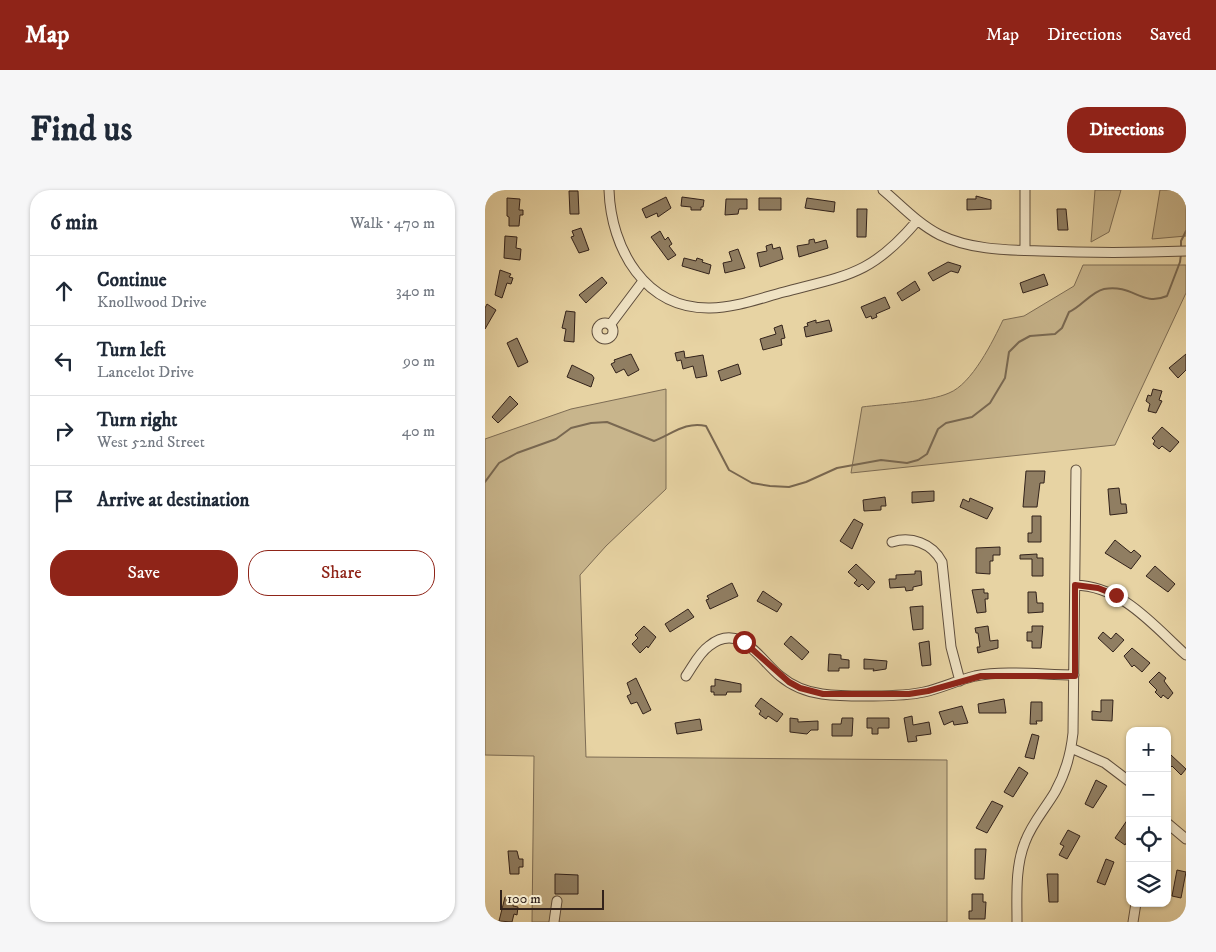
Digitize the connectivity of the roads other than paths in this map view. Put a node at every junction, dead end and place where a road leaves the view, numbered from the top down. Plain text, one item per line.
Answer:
1 (609, 190) edge
2 (883, 190) edge
3 (1025, 190) edge
4 (917, 221) junction
5 (1025, 250) junction
6 (1186, 251) edge
7 (643, 281) junction
8 (610, 325) dead end
9 (1076, 470) dead end
10 (892, 542) dead end
11 (1075, 585) junction
12 (1186, 655) edge
13 (686, 676) dead end
14 (1075, 676) junction
15 (960, 681) junction
16 (1071, 748) junction
17 (1126, 779) edge
18 (1171, 830) edge
19 (1186, 840) edge
20 (557, 901) dead end
21 (1135, 907) edge
22 (554, 922) edge
23 (1017, 922) edge
24 (1133, 922) edge

1 - 7 street
2 - 4 street
3 - 5 street
4 - 5 street
4 - 7 street
5 - 6 street
7 - 8 street
9 - 11 street
10 - 15 street
11 - 12 street
11 - 14 street
13 - 15 street
14 - 15 street
14 - 16 street
16 - 17 street
16 - 23 street
18 - 19 street
20 - 22 street
21 - 24 street

